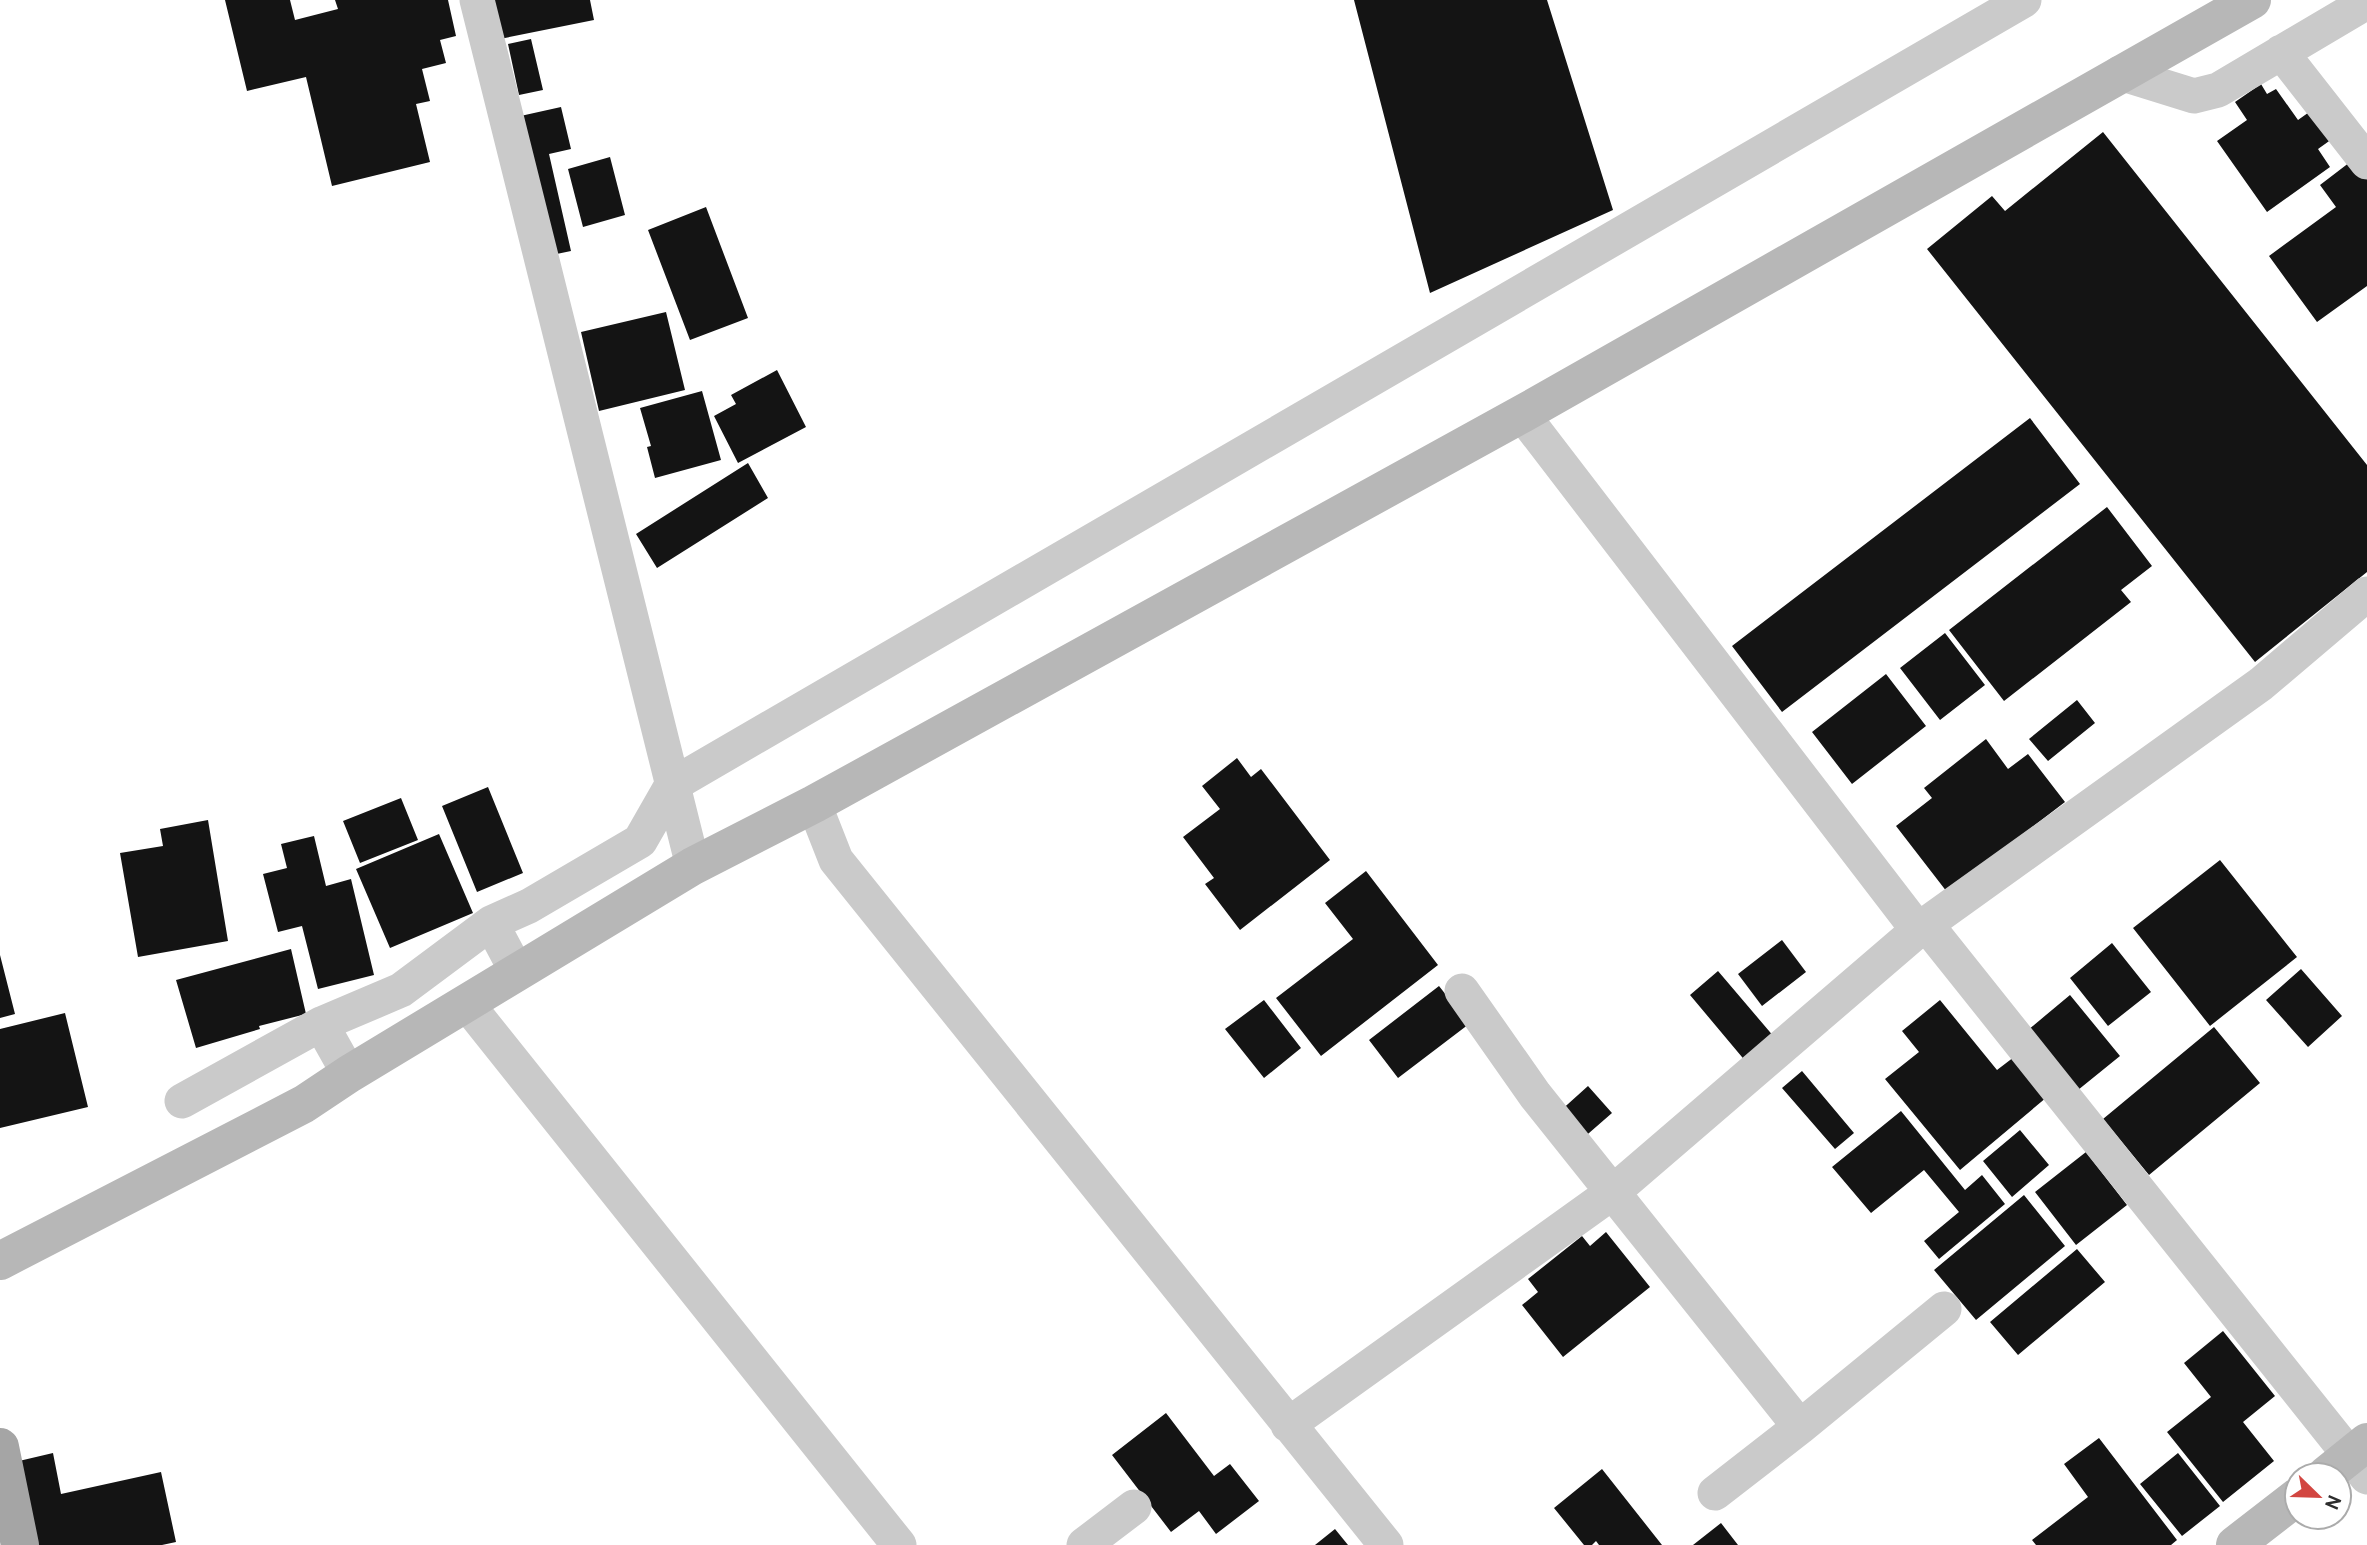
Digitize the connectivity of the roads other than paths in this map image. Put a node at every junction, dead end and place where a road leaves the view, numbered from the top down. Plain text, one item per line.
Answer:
1 (477, 0) edge
2 (2024, 0) edge
3 (2252, 0) edge
4 (2367, 2) edge
5 (2281, 52) junction
6 (2120, 74) junction
7 (2367, 162) edge
8 (1522, 414) junction
9 (2367, 594) edge
10 (672, 785) junction
11 (814, 804) junction
12 (693, 866) junction
13 (492, 923) junction
14 (1918, 930) junction
15 (517, 972) junction
16 (1462, 991) dead end
17 (467, 1004) junction
18 (321, 1024) junction
19 (349, 1073) junction
20 (182, 1101) dead end
21 (1613, 1192) junction
22 (0, 1261) edge
23 (1944, 1309) dead end
24 (1288, 1425) junction
25 (1800, 1427) junction
26 (0, 1447) edge
27 (2350, 1461) edge
28 (1714, 1493) dead end
29 (1134, 1507) dead end
30 (2283, 1508) edge
31 (20, 1545) edge
32 (899, 1545) edge
33 (1084, 1545) edge
34 (1386, 1545) edge
35 (2235, 1545) edge

1 - 10 street
2 - 10 street
3 - 6 street
4 - 5 street
5 - 6 street
5 - 7 street
6 - 8 street
8 - 11 street
8 - 14 street
9 - 14 street
10 - 12 street
10 - 13 street
11 - 12 street
11 - 24 street
12 - 15 street
13 - 15 street
13 - 18 street
14 - 21 street
14 - 27 street
15 - 17 street
16 - 21 street
17 - 19 street
17 - 32 street
18 - 19 street
18 - 20 street
19 - 22 street
21 - 24 street
21 - 25 street
23 - 25 street
24 - 34 street
25 - 28 street
26 - 31 main road
29 - 33 street
30 - 35 street

